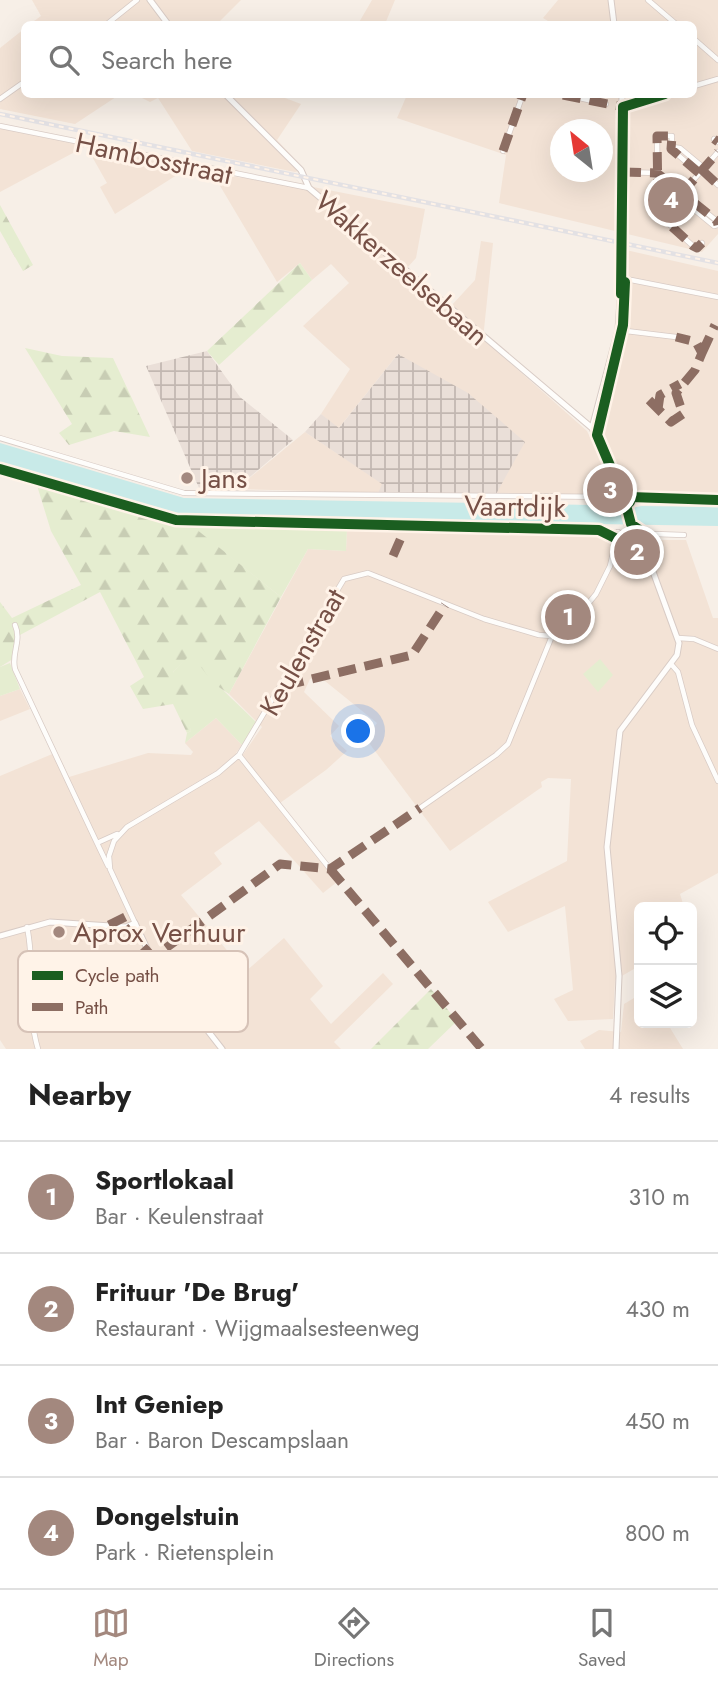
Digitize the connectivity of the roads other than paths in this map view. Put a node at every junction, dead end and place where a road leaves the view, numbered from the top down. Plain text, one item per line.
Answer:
1 (137, 0) edge
2 (150, 0) edge
3 (611, 0) edge
4 (648, 0) edge
5 (111, 21) edge
6 (166, 21) edge
7 (614, 21) edge
8 (672, 21) edge
9 (697, 42) edge
10 (718, 61) edge
11 (718, 79) edge
12 (21, 84) edge
13 (697, 85) edge
14 (229, 98) edge
15 (522, 98) edge
16 (577, 98) edge
17 (622, 98) edge
18 (652, 98) edge
19 (0, 99) edge
20 (606, 104) dead end
21 (623, 107) junction
22 (0, 126) edge
23 (503, 151) dead end
24 (718, 152) edge
25 (702, 171) junction
26 (624, 172) junction
27 (657, 173) junction
28 (718, 185) edge
29 (309, 188) junction
30 (683, 193) junction
31 (718, 225) edge
32 (709, 234) dead end
33 (702, 243) dead end
34 (621, 278) junction
35 (718, 297) edge
36 (618, 330) junction
37 (676, 337) dead end
38 (592, 428) junction
39 (0, 439) edge
40 (620, 498) junction
41 (718, 500) edge
42 (385, 525) dead end
43 (618, 532) junction
44 (632, 533) junction
45 (684, 535) dead end
46 (15, 625) dead end
47 (552, 636) junction
48 (678, 638) junction
49 (718, 649) edge
50 (671, 664) junction
51 (239, 755) junction
52 (718, 781) edge
53 (420, 807) dead end
54 (120, 833) junction
55 (97, 843) junction
56 (110, 869) junction
57 (330, 869) dead end
58 (135, 923) junction
59 (27, 927) junction
60 (0, 936) edge
61 (30, 951) edge
62 (148, 951) edge
63 (34, 1032) edge
64 (206, 1032) edge
65 (218, 1048) edge
66 (38, 1049) edge
67 (616, 1049) edge

1 - 5 street
2 - 6 street
3 - 7 street
4 - 8 street
9 - 10 street
11 - 13 street
12 - 19 street
14 - 29 street, Wakkerzeelsebaan
15 - 23 street
16 - 20 street
17 - 21 street
18 - 21 street
21 - 26 street
22 - 29 street, Hambosstraat
24 - 25 street
25 - 27 street
25 - 28 street
25 - 30 street
26 - 27 street
26 - 34 street
27 - 30 street
27 - 33 street
29 - 38 street, Wakkerzeelsebaan
30 - 31 street
31 - 32 street
34 - 35 street
34 - 36 street
36 - 37 street
36 - 38 street
38 - 40 street
39 - 40 street, Vaartdijk
40 - 41 street, Vaartdijk
40 - 44 street
42 - 43 street, Vaartdijk
43 - 44 street, Vaartdijk
43 - 47 street
44 - 45 street, Vaartdijk
44 - 48 street
46 - 55 street
47 - 51 street, Keulenstraat
47 - 53 street
48 - 49 street
48 - 50 street
50 - 52 street
50 - 67 street
51 - 54 street, Keulenstraat
51 - 57 street
54 - 55 street, Keulenstraat
54 - 56 street
55 - 56 street
56 - 58 street
58 - 59 street
58 - 62 street
59 - 60 street
59 - 61 street
63 - 66 street
64 - 65 street

